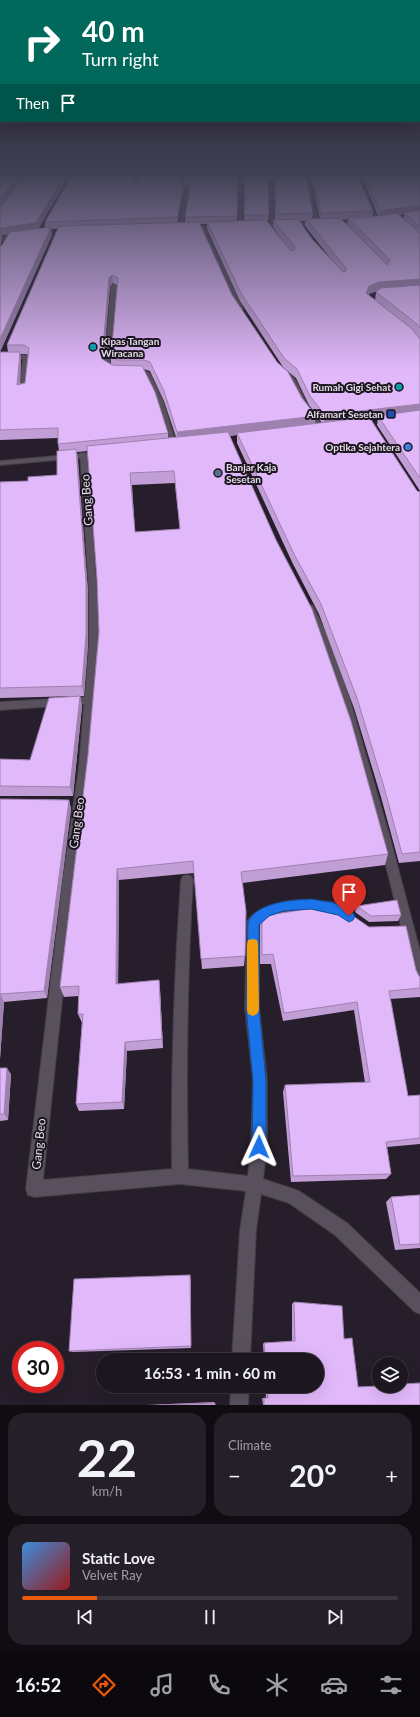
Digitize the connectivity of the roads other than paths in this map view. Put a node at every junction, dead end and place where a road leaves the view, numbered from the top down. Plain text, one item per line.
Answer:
1 (7, 239) edge
2 (207, 239) edge
3 (5, 242) edge
4 (114, 286) edge
5 (244, 316) edge
6 (6, 350) edge
7 (2, 357) edge
8 (277, 364) edge
9 (22, 392) edge
10 (321, 428) edge
11 (182, 445) edge
12 (106, 453) edge
13 (84, 455) junction
14 (0, 463) edge
15 (304, 598) edge
16 (90, 700) junction
17 (0, 706) edge
18 (187, 880) dead end
19 (346, 914) edge
20 (408, 928) junction
21 (393, 929) edge
22 (420, 979) edge
23 (180, 1176) junction
24 (254, 1184) junction
25 (420, 1305) edge
26 (241, 1353) edge
27 (240, 1393) edge
28 (239, 1405) edge

1 - 3 street
2 - 5 street
4 - 11 street
6 - 7 street
7 - 9 street
8 - 10 street
12 - 13 street
13 - 14 street
13 - 16 street, Gang Beo
15 - 20 street
16 - 17 street
16 - 23 street, Gang Beo
18 - 23 street
19 - 24 street
20 - 21 street
20 - 22 street
23 - 24 street
24 - 25 street
24 - 26 street
27 - 28 street

